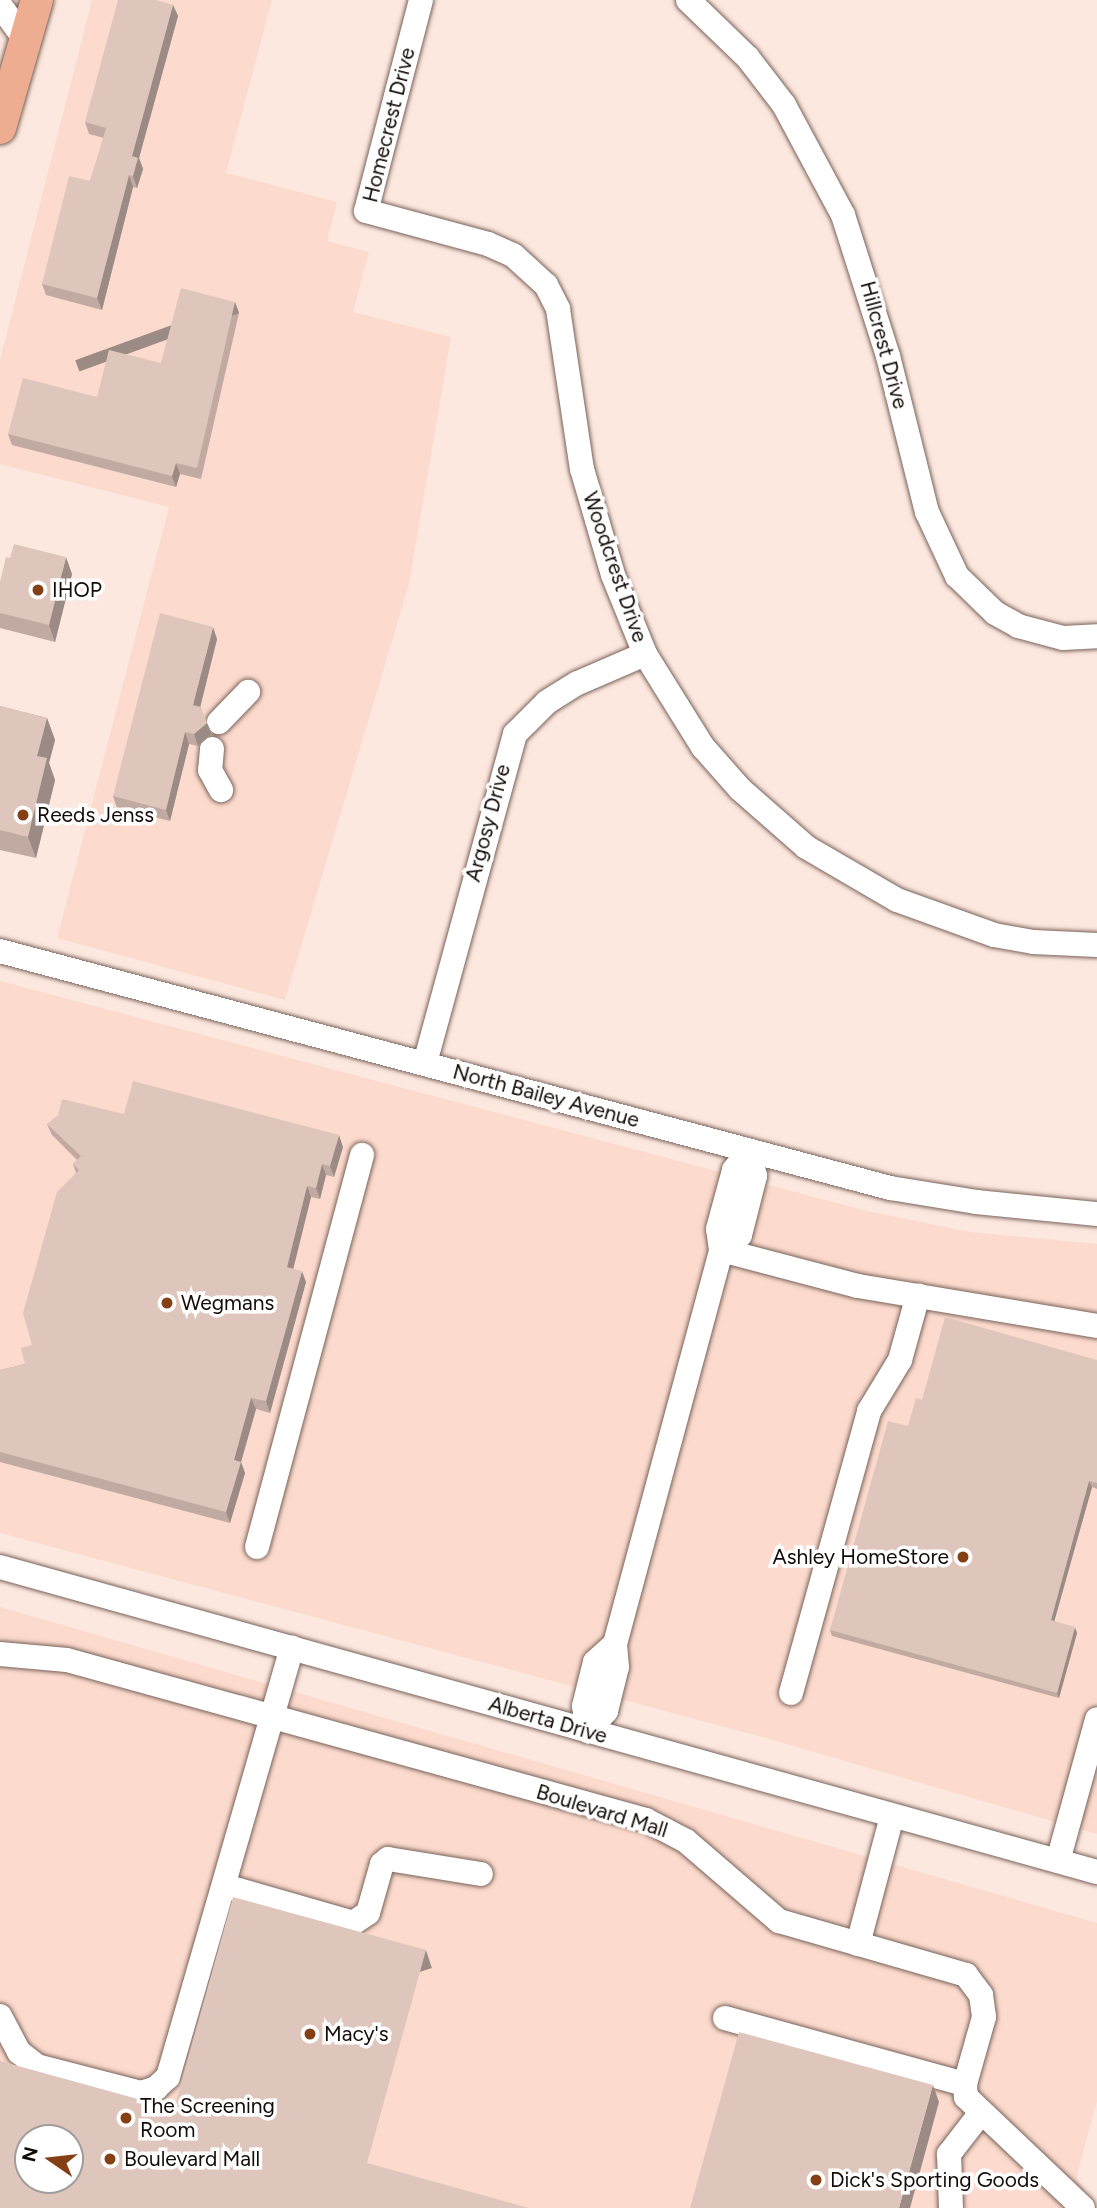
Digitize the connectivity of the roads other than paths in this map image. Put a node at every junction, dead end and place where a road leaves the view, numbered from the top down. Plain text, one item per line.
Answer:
1 (37, 0) edge
2 (421, 0) edge
3 (688, 0) edge
4 (0, 5) edge
5 (26, 41) junction
6 (0, 128) edge
7 (488, 244) joint
8 (1097, 636) edge
9 (645, 654) junction
10 (248, 692) dead end
11 (219, 722) dead end
12 (212, 749) dead end
13 (221, 790) dead end
14 (1097, 945) edge
15 (0, 951) edge
16 (425, 1063) junction
17 (749, 1151) junction
18 (362, 1155) dead end
19 (1097, 1214) edge
20 (721, 1250) junction
21 (918, 1295) junction
22 (1097, 1326) edge
23 (257, 1547) dead end
24 (0, 1567) edge
25 (292, 1648) junction
26 (0, 1654) edge
27 (791, 1693) dead end
28 (272, 1716) junction
29 (1097, 1719) edge
30 (588, 1731) junction
31 (892, 1816) junction
32 (1058, 1861) junction
33 (1097, 1872) edge
34 (481, 1874) dead end
35 (225, 1886) junction
36 (858, 1944) junction
37 (0, 2016) edge
38 (725, 2018) dead end
39 (965, 2084) junction
40 (980, 2114) junction
41 (1087, 2206) edge
42 (951, 2208) edge

1 - 5 main road
2 - 7 street, Homecrest Drive
3 - 8 street, Hillcrest Drive
4 - 5 street
5 - 6 main road
7 - 9 street, Woodcrest Drive
9 - 14 street, Woodcrest Drive
9 - 16 street, Argosy Drive
10 - 11 street
12 - 13 street
15 - 16 street, North Bailey Avenue
16 - 17 street, North Bailey Avenue
17 - 19 street, North Bailey Avenue
17 - 20 street
18 - 23 street
20 - 21 street
20 - 30 street
21 - 22 street
21 - 27 street
24 - 25 street, Alberta Drive
25 - 28 street
25 - 30 street, Alberta Drive
26 - 28 street, Boulevard Mall
28 - 35 street
28 - 36 street, Boulevard Mall
29 - 32 street
30 - 31 street, Alberta Drive
31 - 32 street, Alberta Drive
31 - 36 street
32 - 33 street, Alberta Drive
34 - 35 street
35 - 37 street
36 - 39 street, Boulevard Mall
38 - 39 street
39 - 40 street
40 - 41 street
40 - 42 street

